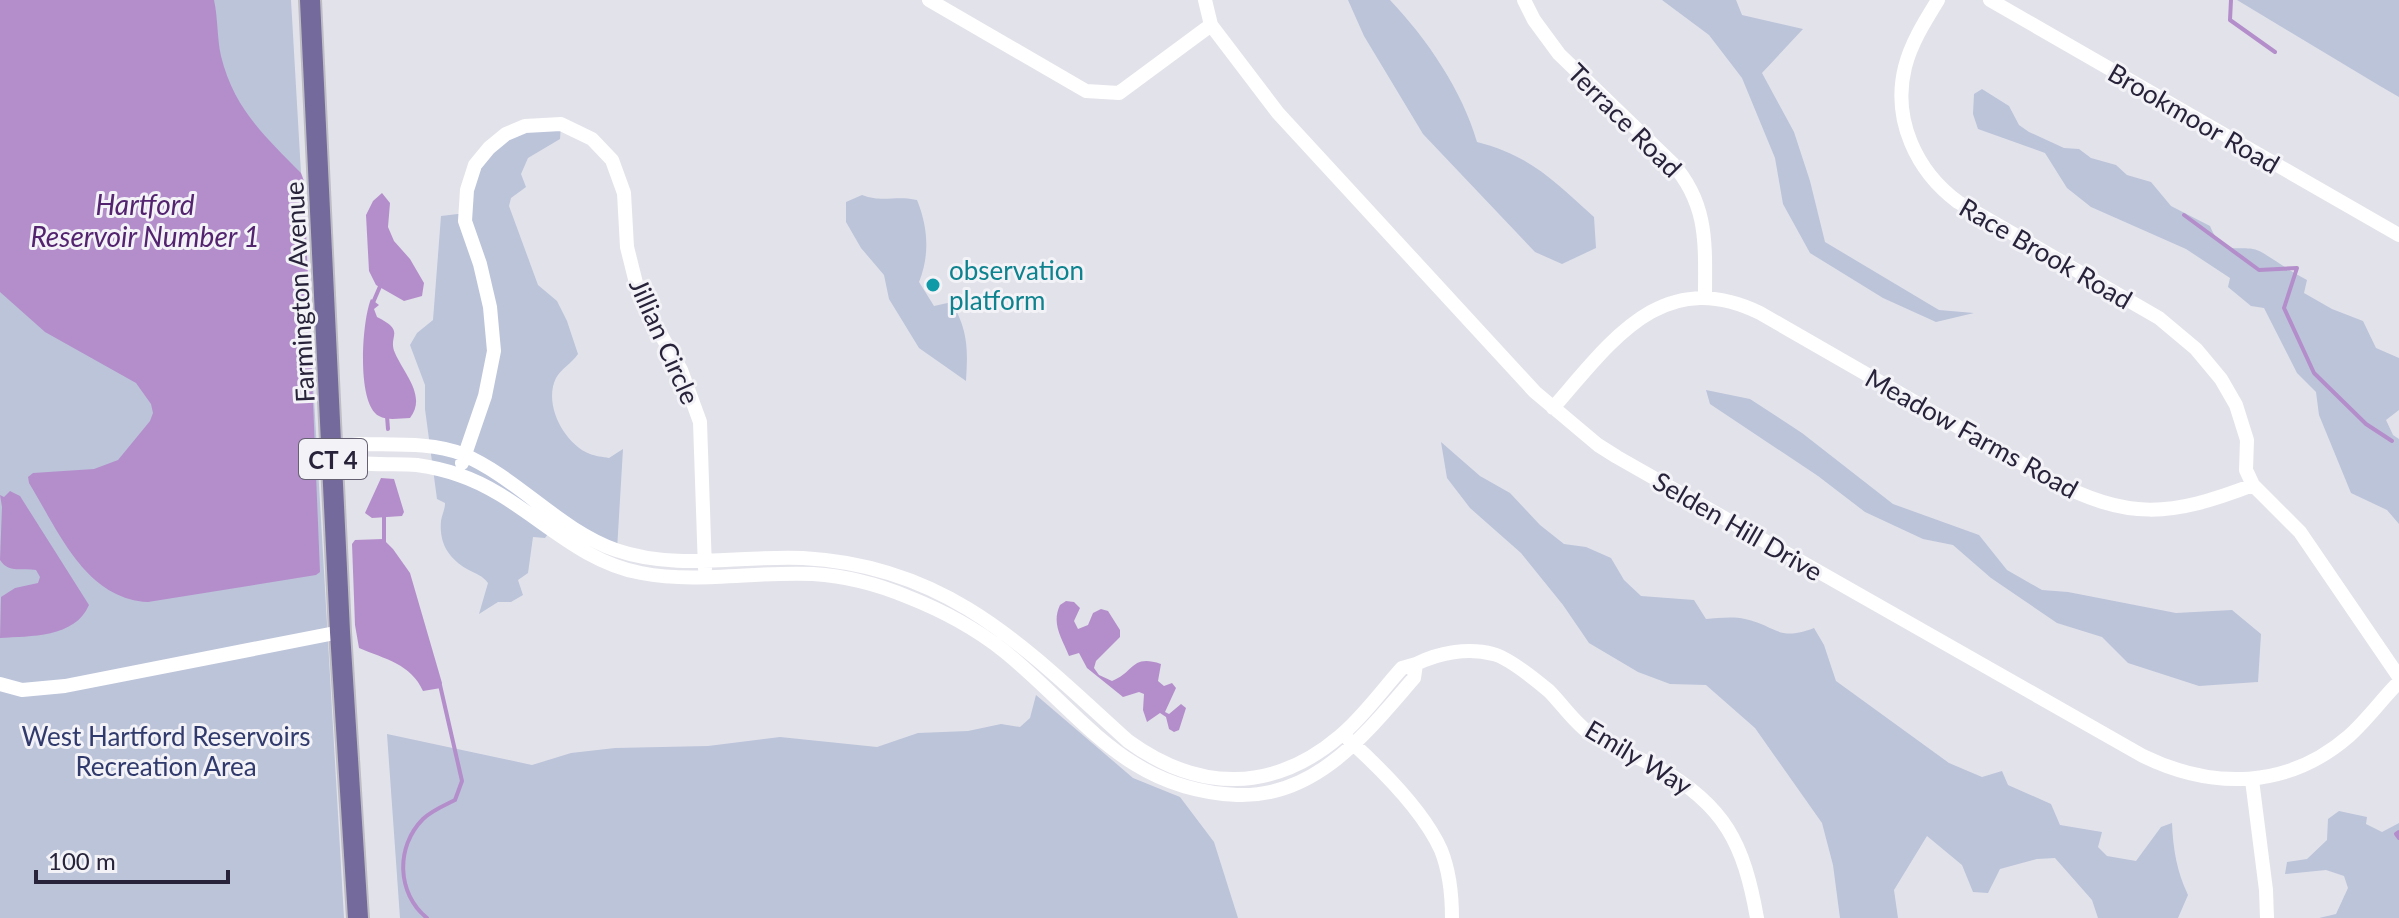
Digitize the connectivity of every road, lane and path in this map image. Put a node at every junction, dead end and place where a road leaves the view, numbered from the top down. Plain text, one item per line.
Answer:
1 (310, 0) edge
2 (929, 0) edge
3 (1205, 0) edge
4 (1524, 0) edge
5 (1938, 0) edge
6 (1990, 0) edge
7 (1211, 25) junction
8 (2399, 235) edge
9 (1705, 297) junction
10 (1553, 408) junction
11 (333, 454) junction
12 (464, 455) junction
13 (458, 475) junction
14 (2253, 485) junction
15 (704, 562) junction
16 (706, 577) junction
17 (340, 632) junction
18 (1416, 664) junction
19 (2399, 679) edge
20 (0, 684) edge
21 (1343, 734) junction
22 (1355, 746) junction
23 (2252, 780) junction
24 (358, 918) edge
25 (1452, 918) edge
26 (1757, 918) edge
27 (2267, 918) edge

1 - 11 main road, Farmington Avenue / CT 4
2 - 7 street
3 - 7 street, Selden Hill Drive
4 - 9 street, Terrace Road
5 - 14 street, Race Brook Road
6 - 8 street, Brookmoor Road
7 - 10 street, Selden Hill Drive
9 - 10 street, Meadow Farms Road
9 - 14 street, Meadow Farms Road
10 - 23 street, Selden Hill Drive
11 - 12 street
11 - 13 street
11 - 17 main road, Farmington Avenue / CT 4
12 - 13 street, Jillian Circle
12 - 15 street, Emily Way
12 - 15 street, Jillian Circle
13 - 16 street
14 - 19 street
15 - 16 street, Jillian Circle
15 - 21 street, Emily Way
16 - 22 street
17 - 20 street
17 - 24 main road, Farmington Avenue / CT 4
18 - 21 street, Emily Way
18 - 22 street
18 - 26 street, Emily Way
19 - 23 street, Selden Hill Drive
21 - 22 street
22 - 25 street
23 - 27 street

